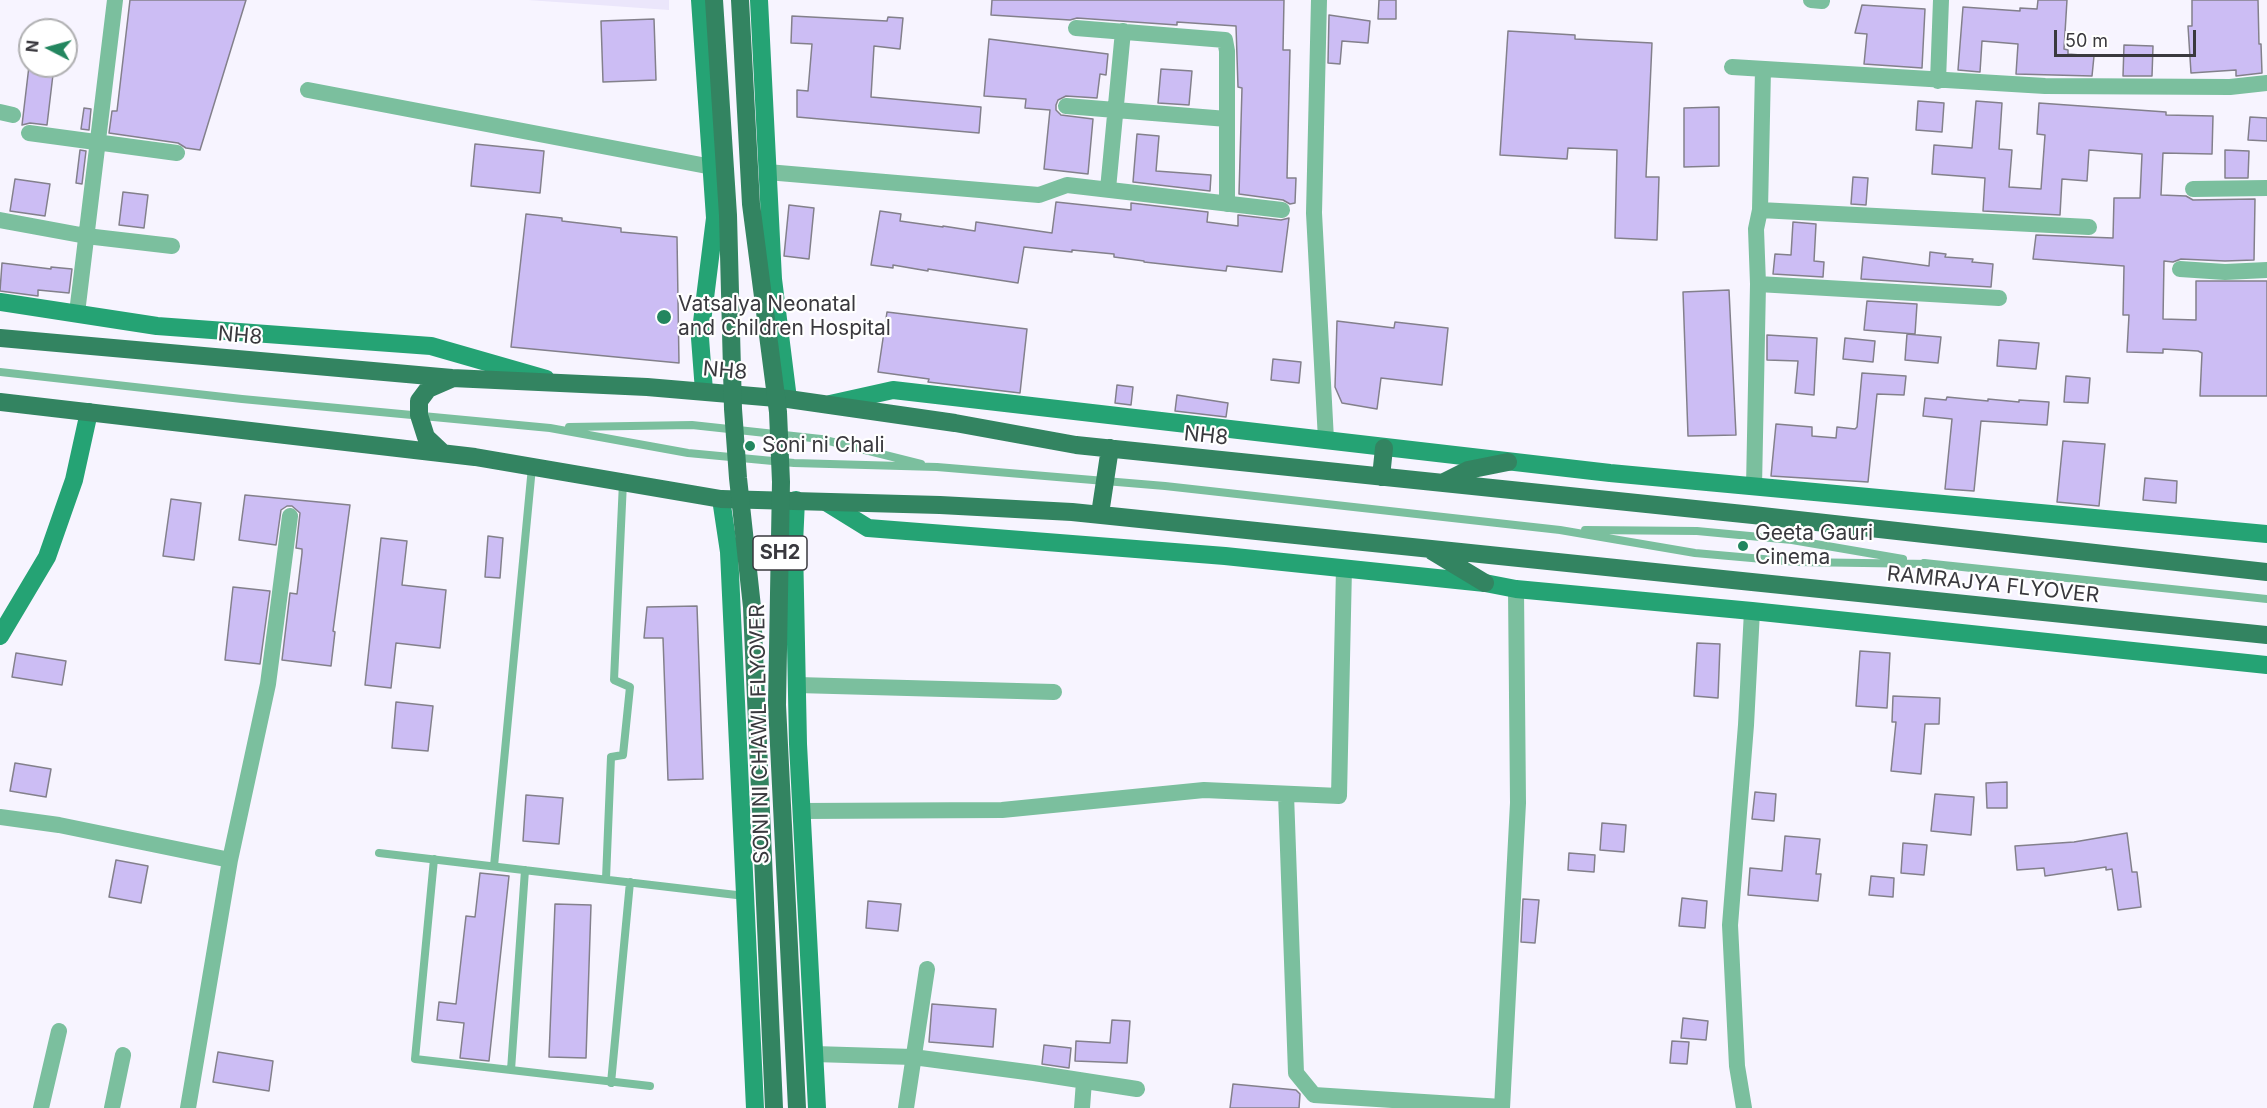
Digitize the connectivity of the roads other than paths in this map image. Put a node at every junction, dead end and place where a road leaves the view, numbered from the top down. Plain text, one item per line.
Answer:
1 (115, 0) edge
2 (700, 0) edge
3 (714, 0) edge
4 (740, 0) edge
5 (759, 0) edge
6 (1319, 0) edge
7 (1941, 0) edge
8 (1076, 28) dead end
9 (1123, 31) junction
10 (1732, 67) dead end
11 (1763, 69) junction
12 (1938, 81) junction
13 (2267, 83) edge
14 (308, 90) dead end
15 (1066, 106) dead end
16 (1115, 111) junction
17 (1227, 119) junction
18 (29, 133) dead end
19 (99, 141) junction
20 (177, 153) dead end
21 (712, 167) junction
22 (767, 172) junction
23 (2267, 188) edge
24 (1108, 189) junction
25 (2193, 189) dead end
26 (1227, 204) junction
27 (1282, 210) dead end
28 (1760, 210) junction
29 (0, 220) edge
30 (2089, 227) dead end
31 (86, 236) junction
32 (172, 246) dead end
33 (2180, 268) dead end
34 (2267, 270) edge
35 (1758, 284) junction
36 (1999, 298) dead end
37 (0, 302) edge
38 (77, 313) junction
39 (0, 338) edge
40 (0, 372) edge
41 (452, 378) junction
42 (559, 383) junction
43 (704, 392) junction
44 (788, 399) junction
45 (0, 402) edge
46 (826, 405) junction
47 (89, 412) junction
48 (419, 415) junction
49 (550, 428) junction
50 (1326, 440) junction
51 (1110, 448) junction
52 (1384, 448) junction
53 (443, 453) junction
54 (1508, 462) junction
55 (532, 467) junction
56 (936, 468) junction
57 (1381, 477) junction
58 (1104, 481) junction
59 (623, 482) junction
60 (1442, 483) junction
61 (1754, 487) junction
62 (721, 499) junction
63 (796, 500) junction
64 (826, 502) junction
65 (1100, 514) junction
66 (290, 516) dead end
67 (1560, 530) junction
68 (2267, 534) edge
69 (1428, 548) junction
70 (1929, 564) junction
71 (1344, 568) junction
72 (2267, 572) edge
73 (1485, 583) junction
74 (1516, 589) junction
75 (2267, 599) edge
76 (1752, 611) junction
77 (2267, 635) edge
78 (0, 636) edge
79 (2267, 665) edge
80 (797, 685) junction
81 (1054, 692) dead end
82 (1286, 794) junction
83 (801, 811) junction
84 (0, 817) edge
85 (379, 853) dead end
86 (434, 859) junction
87 (230, 860) junction
88 (494, 866) junction
89 (525, 870) junction
90 (606, 879) junction
91 (630, 882) junction
92 (746, 896) junction
93 (927, 969) dead end
94 (58, 1031) dead end
95 (814, 1054) junction
96 (123, 1055) dead end
97 (913, 1057) junction
98 (511, 1070) junction
99 (1084, 1081) junction
100 (611, 1083) junction
101 (650, 1086) dead end
102 (1137, 1089) dead end
103 (1502, 1107) edge
104 (41, 1108) edge
105 (112, 1108) edge
106 (188, 1108) edge
107 (755, 1108) edge
108 (774, 1108) edge
109 (797, 1108) edge
110 (817, 1108) edge
111 (906, 1108) edge
112 (1082, 1108) edge
113 (1744, 1108) edge

1 - 19 street
2 - 21 street
3 - 108 main road, SONI NI CHAWL FLYOVER / SH2, bridge
4 - 109 main road, SONI NI CHAWL FLYOVER / SH2, bridge
5 - 22 street
6 - 50 street
7 - 12 street
8 - 9 street
9 - 16 street
9 - 17 street
10 - 11 street
11 - 12 street
11 - 28 street
12 - 13 street
14 - 21 street
15 - 16 street
16 - 17 street
16 - 24 street
17 - 26 street
18 - 19 street
19 - 20 street
19 - 31 street
21 - 43 street
22 - 24 street
22 - 44 street
23 - 25 street
24 - 26 street
26 - 27 street
28 - 30 street
28 - 35 street
29 - 31 street
31 - 32 street
31 - 38 street
33 - 34 street
35 - 36 street
35 - 61 street
37 - 38 street
38 - 42 street
39 - 41 main road, NH8
40 - 48 lane
41 - 42 main road, NH8
41 - 48 main road
42 - 43 main road, NH8
43 - 44 main road, NH8
44 - 46 main road, NH8
45 - 47 main road
46 - 50 street
46 - 51 main road, NH8
47 - 53 main road
47 - 78 street
48 - 49 lane
48 - 53 main road
49 - 56 lane
49 - 56 lane
50 - 52 street
51 - 57 main road, NH8
51 - 58 main road
52 - 54 street
52 - 57 main road
53 - 55 main road
54 - 60 main road
54 - 61 street
55 - 59 main road
55 - 88 lane
56 - 58 lane
57 - 60 main road, NH8
58 - 65 main road
58 - 67 lane
59 - 62 main road, RAMRAJYA FLYOVER
59 - 90 lane
60 - 72 main road, RAMRAJYA FLYOVER
61 - 68 street
62 - 63 main road, RAMRAJYA FLYOVER
62 - 92 street
63 - 64 main road, RAMRAJYA FLYOVER
63 - 80 street
64 - 65 main road, RAMRAJYA FLYOVER
64 - 71 street
65 - 69 main road, RAMRAJYA FLYOVER
66 - 87 street
67 - 70 lane
67 - 70 lane
69 - 73 main road
69 - 77 main road, RAMRAJYA FLYOVER
70 - 75 lane
71 - 73 street
71 - 82 street
73 - 74 street
74 - 76 street
74 - 103 street
76 - 79 street
76 - 113 street
80 - 81 street
80 - 83 street
82 - 83 street
82 - 103 street
83 - 95 street
84 - 87 street
85 - 86 lane
86 - 88 lane
86 - 98 lane
87 - 106 street
88 - 89 lane
89 - 90 lane
89 - 98 lane
90 - 91 lane
91 - 92 lane
91 - 100 lane
92 - 107 street
93 - 97 street
94 - 104 street
95 - 97 street
95 - 110 street
96 - 105 street
97 - 99 street
97 - 111 street
98 - 100 lane
99 - 102 street
99 - 112 street
100 - 101 lane

